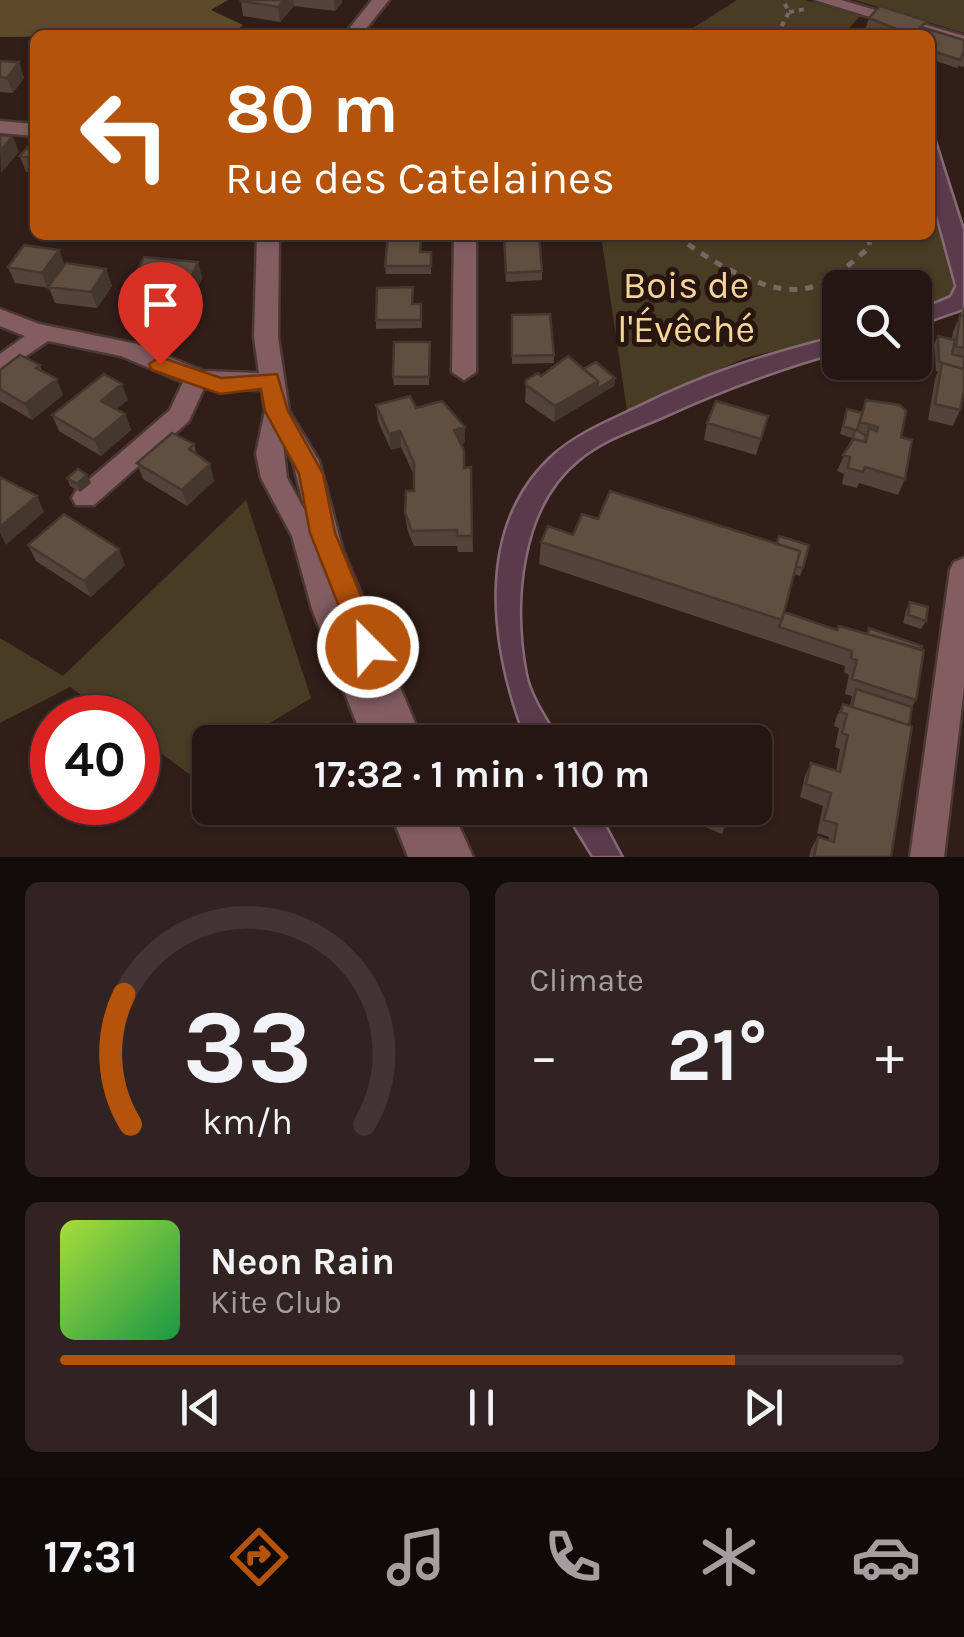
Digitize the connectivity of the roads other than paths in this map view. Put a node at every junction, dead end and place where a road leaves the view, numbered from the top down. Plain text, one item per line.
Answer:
1 (380, 0) edge
2 (823, 0) edge
3 (356, 30) edge
4 (926, 30) edge
5 (935, 33) edge
6 (964, 41) edge
7 (0, 127) edge
8 (30, 130) edge
9 (268, 240) edge
10 (465, 240) edge
11 (0, 317) edge
12 (41, 336) junction
13 (0, 366) edge
14 (464, 372) dead end
15 (196, 379) junction
16 (270, 380) junction
17 (276, 411) junction
18 (85, 498) dead end
19 (964, 570) edge
20 (372, 725) edge
21 (401, 725) edge
22 (411, 825) edge
23 (443, 825) edge
24 (425, 857) edge
25 (456, 857) edge
26 (927, 857) edge

1 - 3 street
2 - 4 street
5 - 6 street
7 - 8 street
9 - 16 street
10 - 14 street
11 - 12 street
12 - 13 street
12 - 15 street
15 - 16 street
15 - 18 street
16 - 17 street
17 - 20 street
17 - 21 street
19 - 26 street
22 - 24 street
23 - 25 street

